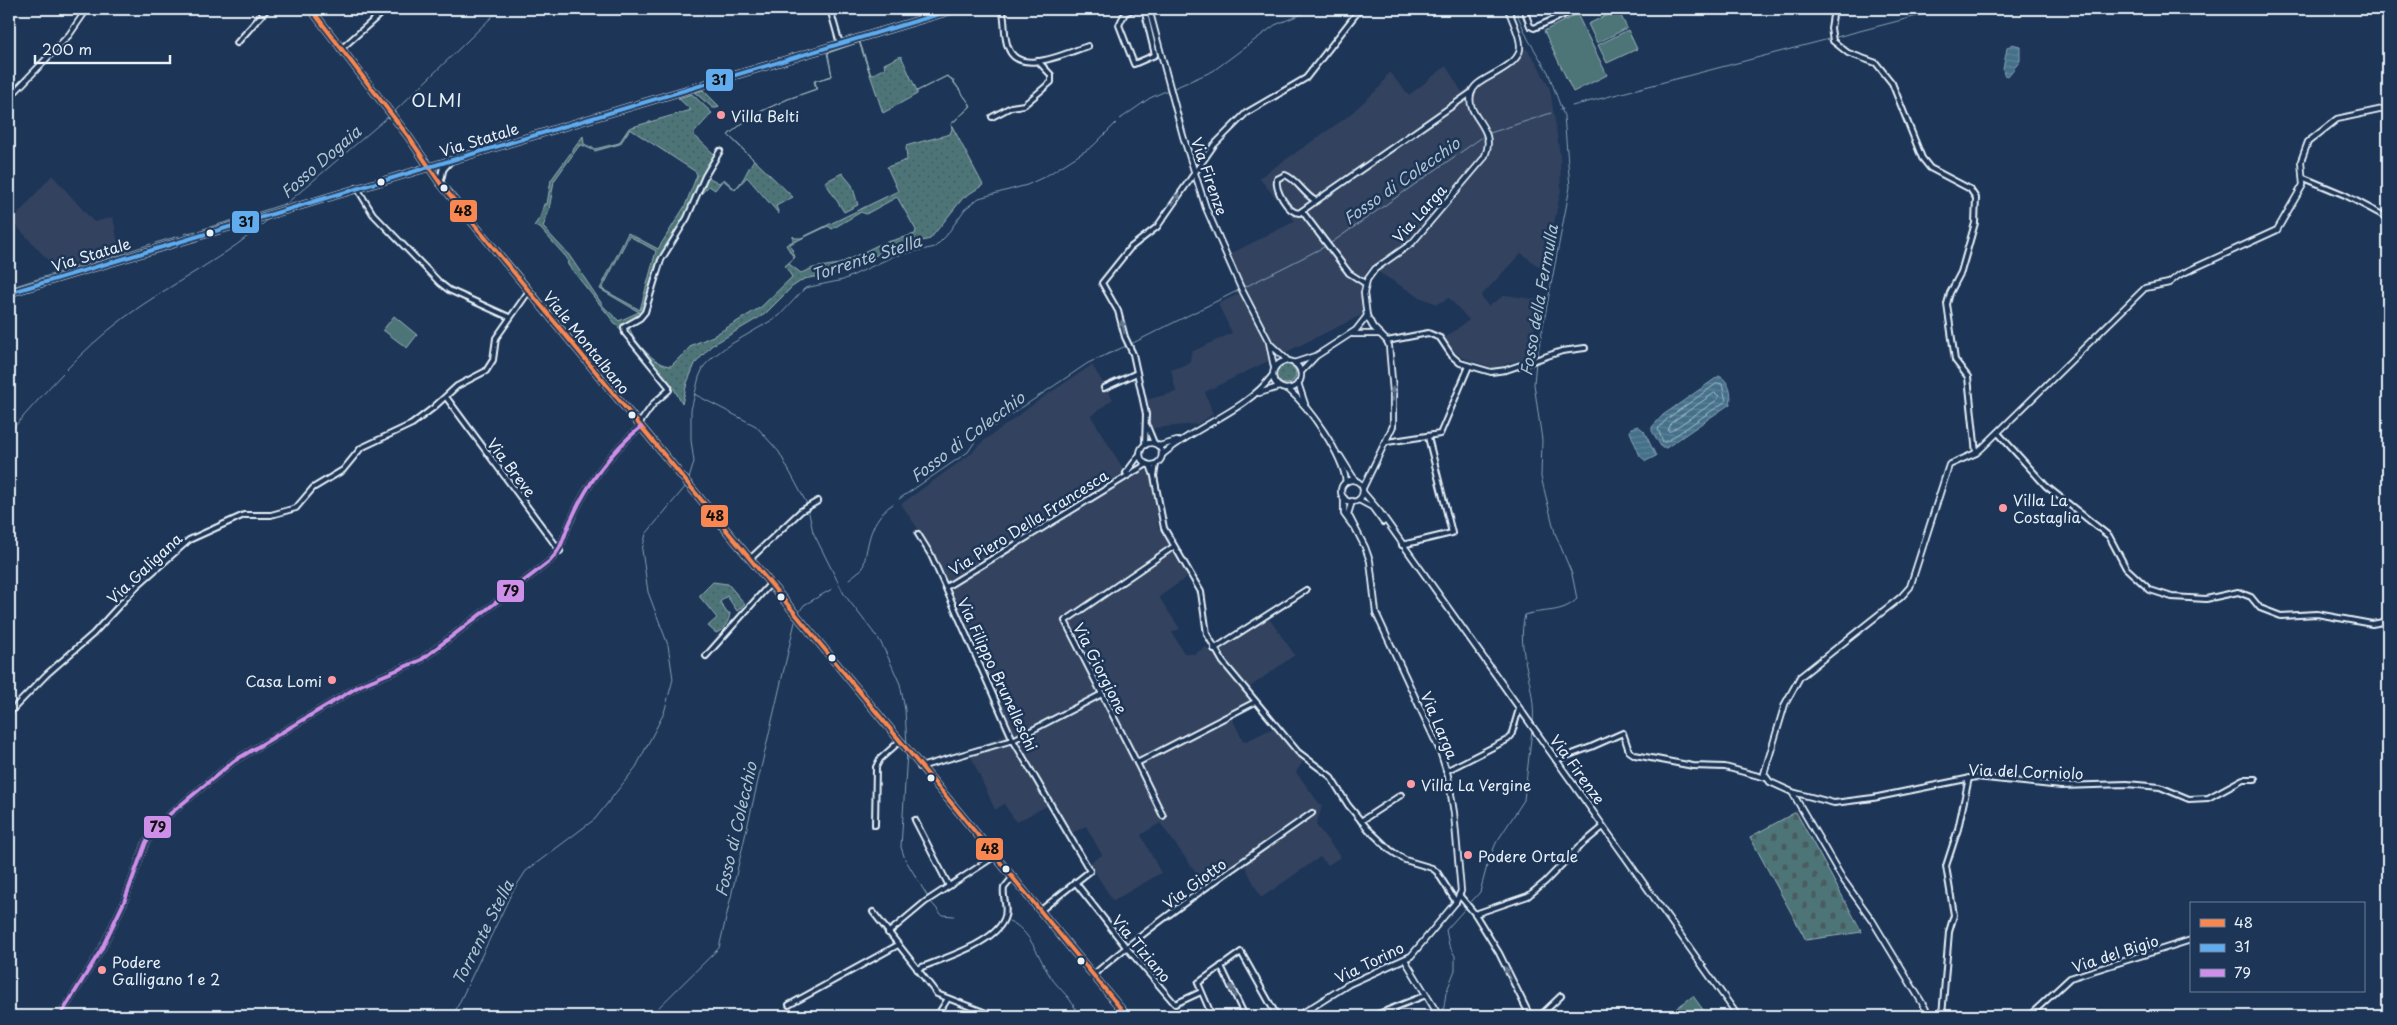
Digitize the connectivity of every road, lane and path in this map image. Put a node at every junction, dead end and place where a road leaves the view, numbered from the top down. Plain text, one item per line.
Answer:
1 (87, 9) edge
2 (267, 9) edge
3 (310, 9) edge
4 (386, 9) edge
5 (830, 9) edge
6 (956, 9) edge
7 (1002, 9) edge
8 (1134, 9) edge
9 (1144, 9) edge
10 (1149, 9) edge
11 (1360, 9) edge
12 (1508, 9) edge
13 (1524, 9) edge
14 (1577, 9) edge
15 (1834, 9) edge
16 (236, 43) dead end
17 (840, 44) junction
18 (1088, 46) dead end
19 (341, 49) junction
20 (1038, 61) junction
21 (1472, 92) junction
22 (9, 98) edge
23 (2388, 108) edge
24 (992, 117) dead end
25 (720, 151) dead end
26 (452, 159) junction
27 (430, 167) junction
28 (1194, 172) junction
29 (2304, 178) junction
30 (440, 183) junction
31 (357, 188) junction
32 (1316, 201) junction
33 (1302, 211) junction
34 (2388, 218) edge
35 (1366, 284) junction
36 (529, 291) junction
37 (9, 293) edge
38 (1367, 316) junction
39 (508, 318) junction
40 (1351, 334) junction
41 (1381, 334) junction
42 (1387, 341) junction
43 (1269, 342) junction
44 (1585, 348) dead end
45 (1316, 356) junction
46 (1287, 360) junction
47 (1294, 363) junction
48 (1469, 366) junction
49 (1274, 367) junction
50 (1301, 372) junction
51 (1137, 373) junction
52 (1272, 376) junction
53 (1298, 383) junction
54 (1279, 387) junction
55 (1104, 388) dead end
56 (1288, 389) junction
57 (1255, 394) junction
58 (446, 397) junction
59 (1305, 406) junction
60 (1147, 424) junction
61 (640, 425) junction
62 (1998, 433) junction
63 (1428, 437) junction
64 (1181, 440) junction
65 (1387, 442) junction
66 (1156, 444) junction
67 (1145, 445) junction
68 (1332, 447) junction
69 (1976, 453) junction
70 (1140, 454) junction
71 (1162, 454) junction
72 (1148, 464) junction
73 (1156, 464) junction
74 (1368, 475) junction
75 (1154, 476) junction
76 (1123, 477) junction
77 (1357, 481) junction
78 (1346, 482) junction
79 (1363, 490) junction
80 (1344, 498) junction
81 (1359, 500) junction
82 (818, 501) dead end
83 (1352, 501) junction
84 (1353, 526) junction
85 (918, 534) dead end
86 (1396, 538) junction
87 (1402, 545) junction
88 (1173, 547) junction
89 (560, 551) junction
90 (750, 559) junction
91 (770, 584) junction
92 (946, 587) junction
93 (1306, 590) dead end
94 (2388, 621) edge
95 (1214, 649) junction
96 (706, 656) dead end
97 (1102, 694) junction
98 (1255, 702) junction
99 (1519, 708) junction
100 (9, 714) edge
101 (1013, 740) junction
102 (901, 743) junction
103 (1556, 760) junction
104 (1137, 763) junction
105 (920, 767) junction
106 (1446, 771) junction
107 (1766, 778) junction
108 (1969, 778) junction
109 (2255, 779) dead end
110 (1792, 792) junction
111 (1401, 795) dead end
112 (1312, 813) dead end
113 (1163, 816) dead end
114 (916, 820) dead end
115 (1361, 821) junction
116 (875, 825) dead end
117 (1603, 827) junction
118 (995, 856) junction
119 (1013, 877) junction
120 (1075, 882) junction
121 (1461, 884) junction
122 (949, 886) junction
123 (1448, 890) junction
124 (1460, 896) junction
125 (1456, 902) junction
126 (1041, 910) junction
127 (872, 912) dead end
128 (1476, 914) junction
129 (888, 933) junction
130 (2190, 940) edge
131 (898, 946) junction
132 (1126, 947) junction
133 (1405, 960) junction
134 (1221, 966) junction
135 (917, 969) junction
136 (1093, 975) junction
137 (1200, 992) junction
138 (1426, 995) junction
139 (1561, 996) dead end
140 (946, 1000) junction
141 (789, 1005) dead end
142 (1393, 1009) junction
143 (60, 1016) edge
144 (937, 1016) edge
145 (994, 1016) edge
146 (1127, 1016) edge
147 (1212, 1016) edge
148 (1244, 1016) edge
149 (1278, 1016) edge
150 (1298, 1016) edge
151 (1373, 1016) edge
152 (1396, 1016) edge
153 (1439, 1016) edge
154 (1530, 1016) edge
155 (1540, 1016) edge
156 (1738, 1016) edge
157 (1930, 1016) edge
158 (1942, 1016) edge
159 (2029, 1016) edge

1 - 22 street
2 - 16 street
3 - 19 main road, Viale Montalbano
4 - 19 street
5 - 17 street
6 - 17 main road, Via Statale
7 - 20 street
8 - 9 street
10 - 28 street, Via Firenze
11 - 28 street
12 - 21 street
13 - 14 street
15 - 69 street
17 - 26 main road, Via Statale
18 - 20 street
19 - 27 main road, Viale Montalbano
20 - 24 street
21 - 32 street
21 - 35 street, Via Larga
23 - 29 street
25 - 61 street
26 - 27 main road, Via Statale
26 - 30 main road
27 - 30 main road, Viale Montalbano
27 - 31 main road, Via Statale
28 - 43 street, Via Firenze
51 -> 28 street
29 - 34 street
29 - 62 street
30 - 36 main road, Viale Montalbano
31 - 37 main road, Via Statale
31 - 39 street
32 - 33 street
32 - 33 street
33 - 35 street
35 - 38 street
36 - 39 street, Via Galigana
36 - 61 main road, Viale Montalbano
38 - 40 street
38 - 41 street
39 - 58 street, Via Galigana
40 - 41 street
40 - 45 street
41 - 42 street
42 - 48 street
65 -> 42 street
43 - 46 street, Via Firenze
43 - 49 street, Via Firenze
44 - 48 street
45 - 47 street
45 - 50 street
46 - 47 street, Via Firenze
46 - 49 street
47 - 50 street, Via Firenze
48 - 63 street
49 - 52 street, Via Firenze
50 - 53 street
51 - 55 street
51 - 60 street
52 - 54 street
52 - 57 street
53 - 56 street
53 - 59 street, Via Firenze
54 - 56 street
54 - 57 street
56 - 59 street, Via Firenze
57 - 64 street
58 - 89 street, Via Breve
58 - 100 street, Via Galigana
59 - 68 street, Via Firenze
60 - 66 street
60 - 67 street
61 - 89 street
61 - 90 main road, Viale Montalbano
62 - 69 street
62 - 94 street
63 - 65 street
63 - 87 street
64 - 66 street
64 - 71 street
65 - 74 street
66 - 67 street
66 - 71 street
67 - 70 street
68 - 77 street, Via Firenze
68 - 78 street, Via Firenze
69 - 107 street
70 - 72 street
70 - 76 street
71 - 73 street
72 - 73 street
72 - 75 street
72 - 76 street, Via Piero Della Francesca
73 - 75 street
74 - 77 street
74 - 79 street
75 - 88 street
76 - 92 street, Via Piero Della Francesca
77 - 78 street
77 - 79 street, Via Firenze
78 - 80 street, Via Firenze
79 - 81 street
79 - 86 street, Via Firenze
80 - 83 street
80 - 84 street, Via Larga
81 - 83 street
81 - 86 street, Via Firenze
82 - 90 street
83 - 84 street, Via Larga
84 - 106 street, Via Larga
85 - 92 street, Via Filippo Brunelleschi
86 - 87 street, Via Firenze
87 - 99 street, Via Firenze
88 - 95 street
88 - 97 street, Via Giorgione
89 - 143 street
90 - 91 main road, Viale Montalbano
91 - 96 street
91 - 102 main road, Viale Montalbano
92 - 101 street, Via Filippo Brunelleschi
93 - 95 street
95 - 98 street
97 - 101 street
97 - 104 street, Via Giorgione
98 - 104 street
98 - 115 street
99 - 103 street, Via Firenze
99 - 106 street
101 - 105 street
101 - 120 street, Via Filippo Brunelleschi
102 - 105 main road, Viale Montalbano
102 - 116 street
103 - 107 street
103 - 117 street, Via Firenze
104 - 113 street, Via Giorgione
105 - 118 main road, Viale Montalbano
106 - 121 street, Via Larga
107 - 110 street
108 - 109 street, Via del Corniolo
108 - 110 street, Via del Corniolo
108 - 158 street
110 - 157 street
111 - 115 street
112 - 132 street, Via Giotto
114 - 122 street
115 - 123 street
117 - 128 street
117 - 156 street, Via Firenze
118 - 119 main road, Viale Montalbano
118 - 122 street
119 - 126 main road, Viale Montalbano
119 - 135 street
120 - 126 street, Via Filippo Brunelleschi
120 - 132 street, Via Tiziano
121 - 123 street
121 - 124 street, Via Larga
122 - 129 street
123 - 125 street
124 - 125 street, Via Torino
124 - 128 street
125 - 133 street, Via Torino
126 - 136 main road, Viale Montalbano
127 - 129 street
154 -> 128 street
129 - 131 street
130 - 159 street, Via del Bigio
131 - 135 street
131 - 141 street
132 - 136 street, Via Giotto
132 - 137 street, Via Tiziano
133 - 138 street
133 - 150 street, Via Torino
134 - 137 street
148 -> 134 street
134 - 149 street
135 - 140 street
136 - 146 main road, Viale Montalbano
137 - 147 street
138 - 142 street
138 - 153 street
139 - 155 street
140 - 144 street
140 - 145 street
142 - 151 street
142 - 152 street

